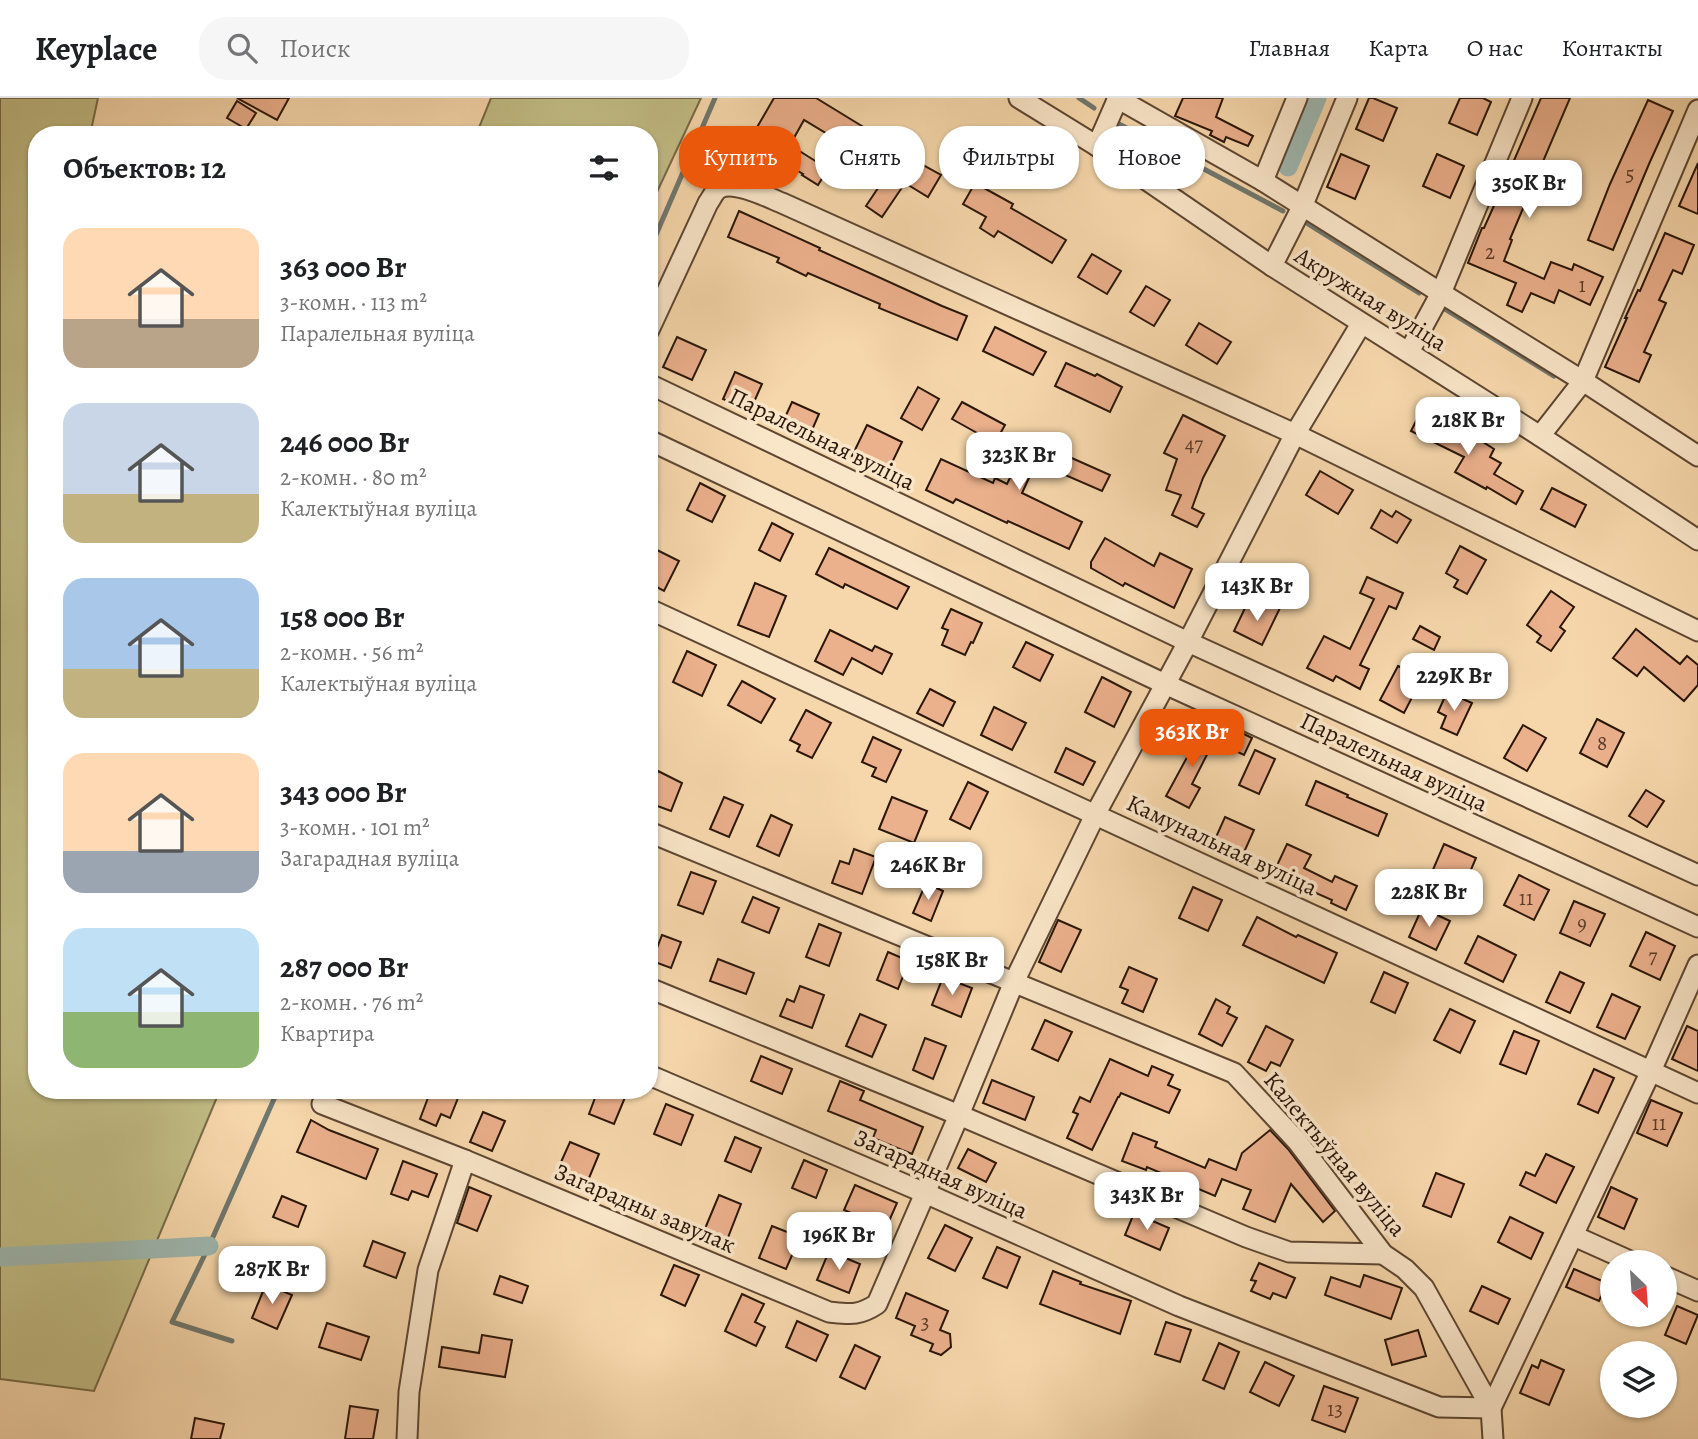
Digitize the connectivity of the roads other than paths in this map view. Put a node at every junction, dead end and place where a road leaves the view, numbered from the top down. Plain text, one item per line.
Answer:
1 (1019, 98) edge
2 (1118, 98) edge
3 (1297, 98) edge
4 (1348, 98) edge
5 (1522, 98) edge
6 (1698, 110) edge
7 (1106, 126) edge
8 (1093, 144) edge
9 (1263, 181) junction
10 (1160, 189) edge
11 (1302, 207) junction
12 (1272, 266) junction
13 (1441, 293) junction
14 (658, 311) edge
15 (1361, 324) junction
16 (1409, 352) junction
17 (1583, 381) junction
18 (658, 388) edge
19 (1295, 434) junction
20 (1540, 436) junction
21 (658, 444) edge
22 (1698, 456) edge
23 (1698, 540) edge
24 (658, 613) edge
25 (1698, 631) edge
26 (1188, 642) junction
27 (1165, 684) junction
28 (1096, 813) junction
29 (658, 836) edge
30 (1698, 875) edge
31 (1698, 927) edge
32 (1698, 965) edge
33 (1014, 982) junction
34 (658, 992) edge
35 (1651, 1071) junction
36 (658, 1079) edge
37 (1698, 1093) edge
38 (322, 1104) dead end
39 (959, 1115) junction
40 (465, 1160) junction
41 (925, 1194) junction
42 (1574, 1236) junction
43 (1605, 1250) edge
44 (1383, 1254) junction
45 (1677, 1282) edge
46 (1698, 1291) edge
47 (1491, 1408) junction
48 (407, 1439) edge
49 (1493, 1439) edge

1 - 8 street, Акружная вуліца
2 - 7 street
2 - 9 street
3 - 9 street
4 - 11 street
5 - 13 street
6 - 17 street
9 - 11 street
10 - 12 street, Акружная вуліца
11 - 12 street
11 - 13 street
12 - 15 street, Акружная вуліца
13 - 16 street
13 - 17 street
14 - 19 street
15 - 16 street, Акружная вуліца
15 - 19 street, Загарадны завулак
16 - 20 street, Акружная вуліца
17 - 20 street
17 - 22 street
18 - 26 street, Паралельная вуліца
19 - 25 street
19 - 26 street, Загарадны завулак
20 - 23 street, Акружная вуліца
21 - 27 street, Паралельная вуліца
24 - 28 street, Камунальная вуліца
26 - 27 street, Загарадны завулак
26 - 30 street, Паралельная вуліца
27 - 28 street, Загарадны завулак
27 - 31 street, Паралельная вуліца
28 - 33 street, Загарадны завулак
28 - 35 street, Камунальная вуліца
29 - 33 street, Калектыўная вуліца
32 - 35 street
33 - 39 street, Загарадны завулак
33 - 44 street, Калектыўная вуліца
34 - 39 street
35 - 37 street, Камунальная вуліца
35 - 42 street
36 - 41 street, Загарадная вуліца
38 - 40 street, Загарадны завулак
39 - 41 street, Загарадны завулак
39 - 44 street
40 - 41 street, Загарадны завулак
40 - 48 street
41 - 47 street, Загарадная вуліца
42 - 43 street
42 - 47 street
44 - 47 street, Калектыўная вуліца
45 - 46 street
47 - 49 street

